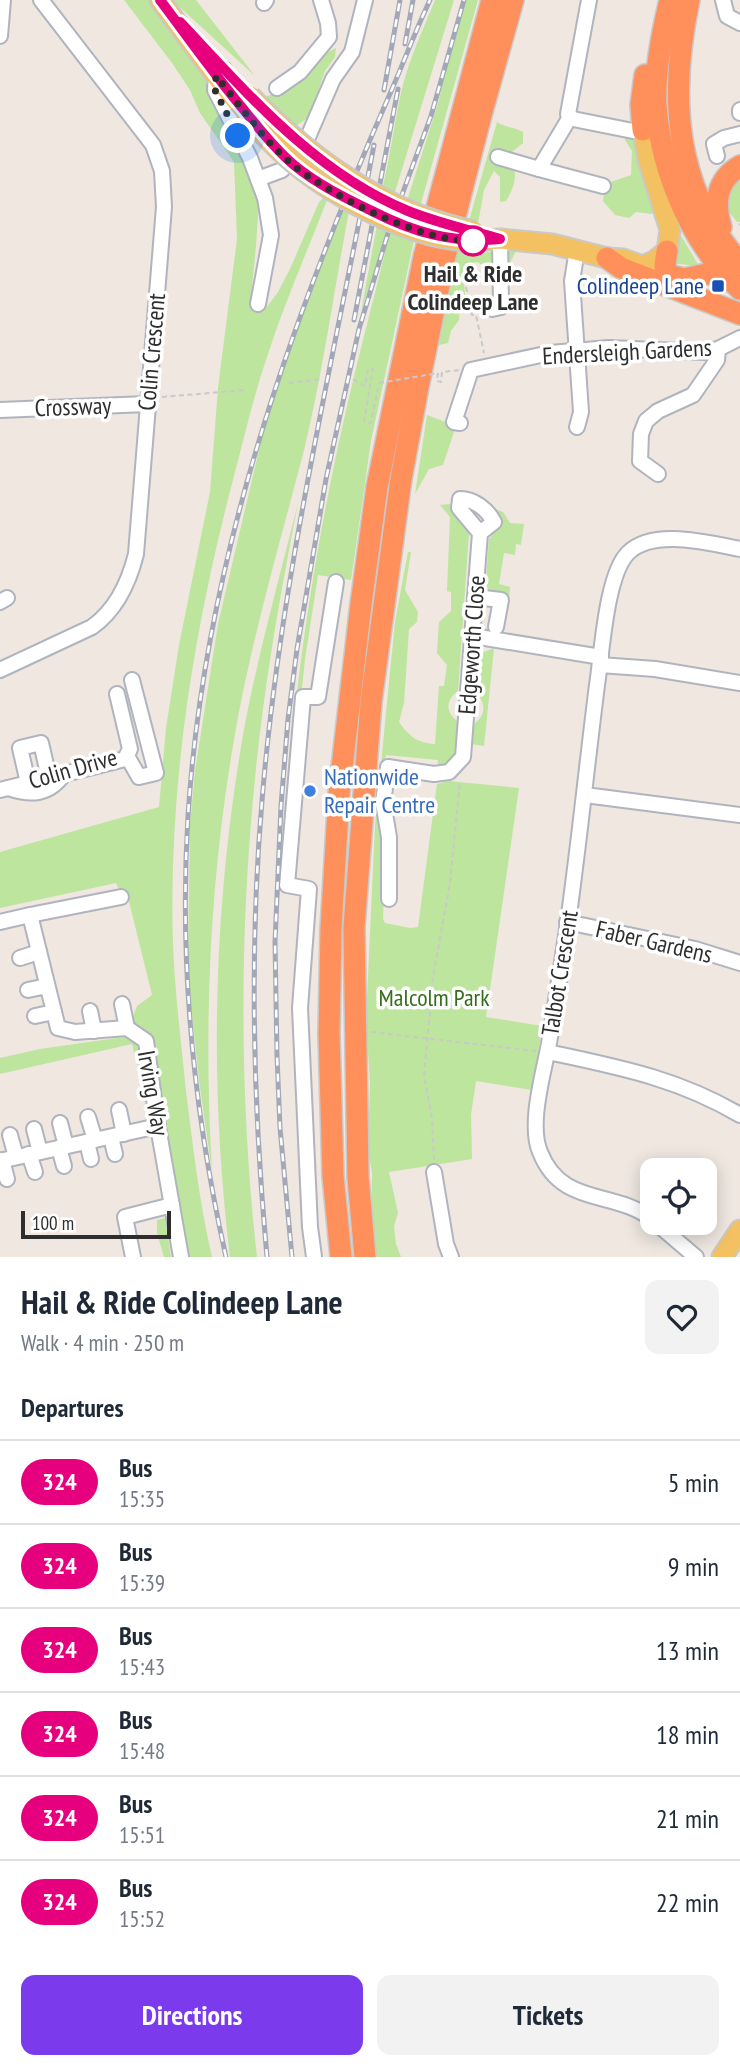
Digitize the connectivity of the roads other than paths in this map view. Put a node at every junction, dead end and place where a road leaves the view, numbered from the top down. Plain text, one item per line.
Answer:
1 (3, 0) edge
2 (41, 0) edge
3 (321, 0) edge
4 (365, 0) edge
5 (492, 0) edge
6 (513, 0) edge
7 (589, 0) edge
8 (688, 0) edge
9 (723, 0) edge
10 (161, 1) edge
11 (668, 9) edge
12 (740, 23) edge
13 (0, 36) edge
14 (220, 73) junction
15 (277, 88) dead end
16 (570, 117) junction
17 (643, 130) junction
18 (740, 134) edge
19 (717, 156) dead end
20 (498, 157) dead end
21 (740, 166) edge
22 (539, 169) junction
23 (258, 178) junction
24 (603, 186) dead end
25 (473, 236) junction
26 (500, 239) junction
27 (578, 250) junction
28 (667, 251) junction
29 (735, 256) edge
30 (607, 258) junction
31 (643, 267) junction
32 (667, 275) junction
33 (707, 275) dead end
34 (740, 289) edge
35 (258, 303) dead end
36 (492, 309) dead end
37 (740, 314) edge
38 (740, 338) edge
39 (718, 349) junction
40 (577, 351) junction
41 (147, 401) junction
42 (0, 410) edge
43 (460, 423) dead end
44 (577, 426) dead end
45 (658, 474) dead end
46 (480, 533) dead end
47 (740, 549) edge
48 (336, 582) dead end
49 (475, 597) junction
50 (496, 627) dead end
51 (473, 636) junction
52 (601, 661) junction
53 (0, 670) edge
54 (132, 680) dead end
55 (740, 683) edge
56 (117, 694) dead end
57 (143, 720) junction
58 (124, 723) junction
59 (127, 756) junction
60 (64, 774) junction
61 (49, 778) junction
62 (28, 783) junction
63 (4, 789) edge
64 (585, 795) junction
65 (740, 815) edge
66 (121, 897) dead end
67 (389, 900) dead end
68 (30, 915) junction
69 (0, 922) edge
70 (568, 922) junction
71 (39, 952) junction
72 (20, 958) dead end
73 (740, 963) edge
74 (47, 986) junction
75 (27, 990) dead end
76 (122, 1004) dead end
77 (89, 1011) dead end
78 (54, 1012) junction
79 (34, 1016) dead end
80 (127, 1028) junction
81 (94, 1031) junction
82 (548, 1052) junction
83 (119, 1110) dead end
84 (740, 1115) edge
85 (88, 1116) dead end
86 (60, 1123) dead end
87 (158, 1126) junction
88 (34, 1129) dead end
89 (10, 1135) dead end
90 (117, 1135) junction
91 (91, 1141) junction
92 (63, 1147) junction
93 (115, 1154) dead end
94 (17, 1157) edge
95 (92, 1159) dead end
96 (64, 1166) dead end
97 (35, 1172) dead end
98 (434, 1172) road end
99 (7, 1179) dead end
100 (172, 1205) junction
101 (640, 1214) edge
102 (740, 1230) edge
103 (670, 1235) edge
104 (724, 1256) edge
105 (133, 1257) edge
106 (181, 1257) edge
107 (314, 1257) edge
108 (341, 1257) edge
109 (365, 1257) edge
110 (452, 1257) edge
111 (696, 1257) edge

1 - 13 street
2 - 41 street, Colin Crescent
3 - 15 street
4 - 23 street
5 - 108 highway
6 - 109 highway
7 - 16 street
8 - 29 highway
9 - 12 street
10 - 14 main road
11 - 17 highway
11 - 34 highway
14 - 23 street
14 - 25 main road, bridge
14 - 25 main road, bridge
16 - 17 street
16 - 22 street
17 - 28 main road
18 - 19 street
20 - 22 street
21 - 29 highway
22 - 24 street
23 - 35 street
25 - 26 main road
26 - 27 main road
26 - 36 street
27 - 30 main road
27 - 40 street
28 - 31 main road
28 - 32 highway
30 - 31 main road
30 - 37 highway
31 - 32 highway
32 - 33 highway
38 - 39 street, Endersleigh Gardens
39 - 40 street, Endersleigh Gardens
39 - 45 street
40 - 43 street, Endersleigh Gardens
40 - 44 street
41 - 42 street, Crossway
41 - 53 street, Colin Crescent
46 - 49 street, Edgeworth Close
47 - 52 street, Talbot Crescent
48 - 107 street
49 - 50 street
49 - 51 street, Edgeworth Close
51 - 52 street
51 - 67 street, Edgeworth Close
52 - 55 street
52 - 64 street, Talbot Crescent
54 - 57 street
56 - 58 street, Colin Drive
57 - 58 street
57 - 59 street
58 - 59 street, Colin Drive
59 - 60 street, Colin Drive
60 - 61 street, Colin Drive
60 - 63 street
61 - 62 street, Colin Drive
61 - 62 street
62 - 63 street, Colin Drive
64 - 65 street
64 - 70 street, Talbot Crescent
66 - 68 street
68 - 69 street
68 - 71 street
70 - 73 street, Faber Gardens
70 - 82 street, Talbot Crescent
71 - 72 street
71 - 74 street
74 - 75 street
74 - 78 street
76 - 80 street
77 - 81 street
78 - 79 street
78 - 81 street, Irving Way
80 - 81 street, Irving Way
80 - 87 street, Irving Way
82 - 84 street
82 - 101 street, Talbot Crescent
83 - 90 street
85 - 91 street
86 - 92 street
87 - 90 street
87 - 100 street, Irving Way
88 - 94 street
89 - 94 street
90 - 91 street
90 - 93 street
91 - 92 street
91 - 95 street
92 - 94 street
92 - 96 street
94 - 97 street
94 - 99 street
98 - 110 street
100 - 105 street
100 - 106 street, Irving Way
102 - 104 main road
103 - 111 street, Talbot Crescent

